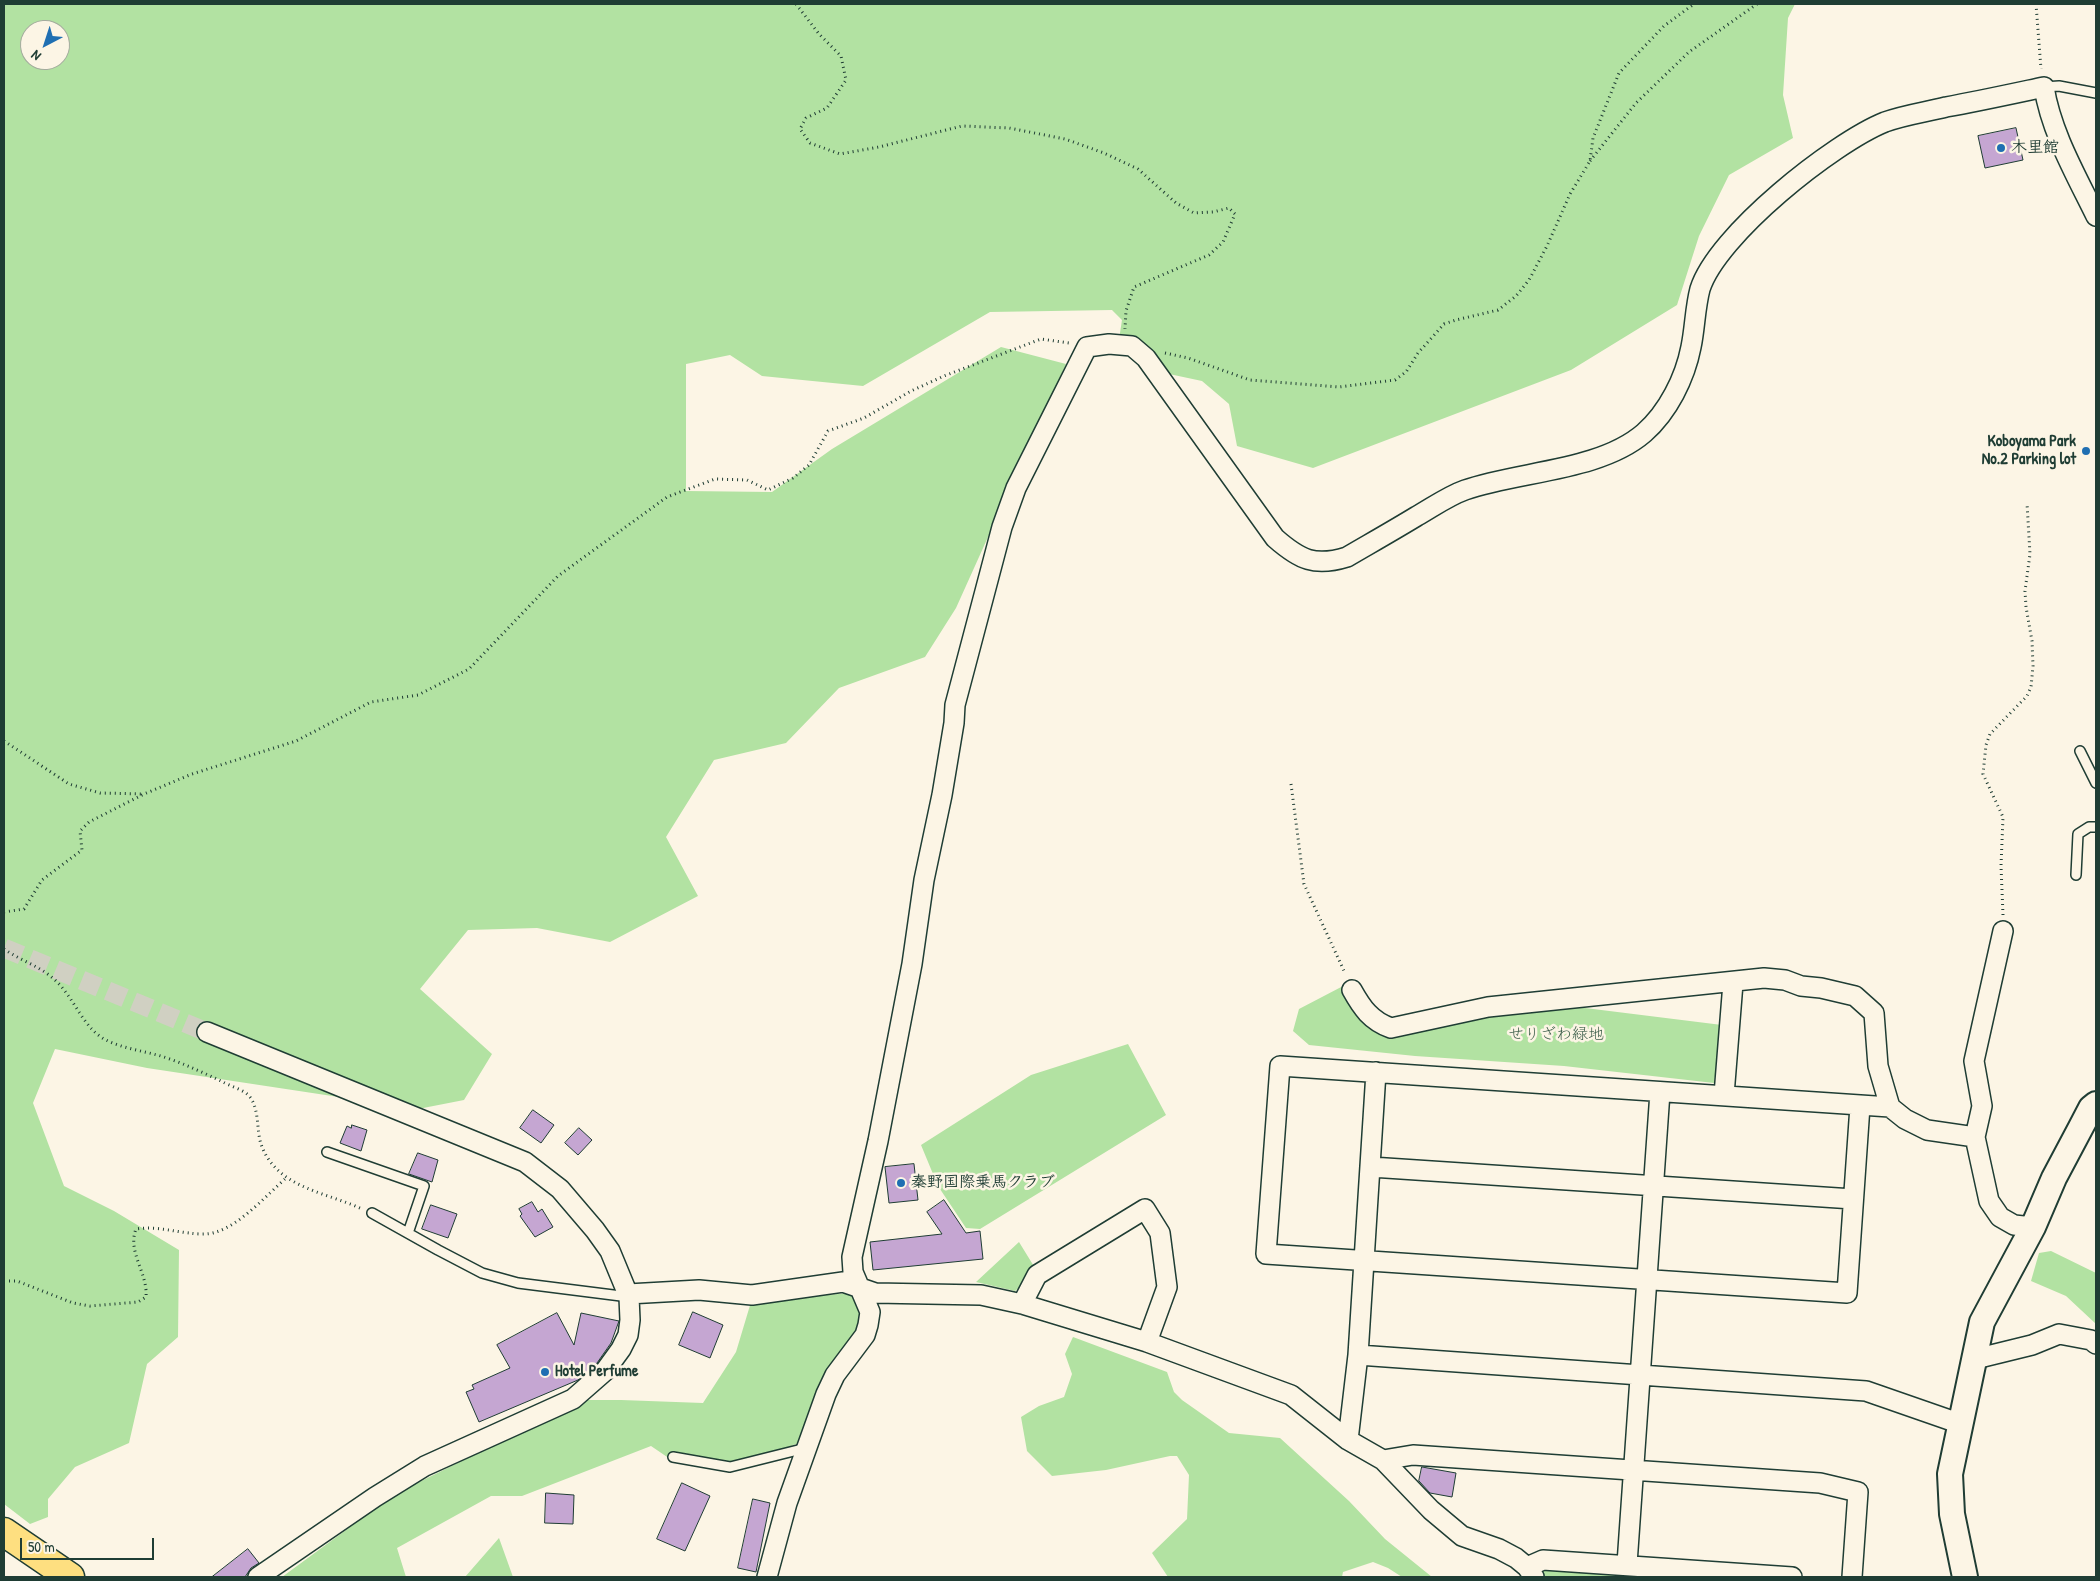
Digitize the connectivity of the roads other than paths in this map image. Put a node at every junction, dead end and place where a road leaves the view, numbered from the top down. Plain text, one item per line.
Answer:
1 (2044, 87) junction
2 (2096, 93) edge
3 (2096, 216) edge
4 (2080, 751) dead end
5 (2096, 783) edge
6 (2096, 827) edge
7 (2076, 875) dead end
8 (2003, 931) road end
9 (1733, 983) junction
10 (1352, 990) road end
11 (207, 1032) tunnel mouth
12 (1376, 1072) junction
13 (1660, 1092) junction
14 (1724, 1095) junction
15 (2096, 1104) edge
16 (1860, 1106) junction
17 (1890, 1107) junction
18 (1975, 1137) junction
19 (327, 1152) dead end
20 (1371, 1167) junction
21 (1653, 1185) junction
22 (1853, 1199) junction
23 (372, 1213) road end
24 (2033, 1227) junction
25 (408, 1233) junction
26 (1363, 1262) junction
27 (1647, 1280) junction
28 (860, 1288) junction
29 (628, 1295) junction
30 (1022, 1304) junction
31 (1147, 1342) junction
32 (2096, 1344) edge
33 (1358, 1355) junction
34 (1975, 1359) junction
35 (1640, 1375) junction
36 (1962, 1424) junction
37 (1348, 1440) junction
38 (806, 1448) junction
39 (673, 1457) dead end
40 (1383, 1460) junction
41 (1634, 1470) junction
42 (4, 1532) edge
43 (1627, 1564) junction
44 (1530, 1572) edge
45 (70, 1577) edge
46 (258, 1577) edge
47 (767, 1577) edge
48 (1792, 1577) edge
49 (1852, 1577) edge
50 (1965, 1577) edge

1 - 2 lane
1 - 3 street
1 - 28 street
4 - 5 lane
6 - 7 lane
8 - 18 street
9 - 10 street
9 - 14 street
9 - 17 street
11 - 29 street
12 - 13 street
12 - 20 street
12 - 26 street
13 - 14 street
13 - 21 street
14 - 16 street
15 - 24 street
16 - 17 street
16 - 22 street
17 - 18 street
18 - 24 street
19 - 25 lane
20 - 21 street
20 - 26 street
21 - 22 street
21 - 27 street
22 - 27 street
23 - 25 lane
24 - 34 street
25 - 29 lane
26 - 27 street
26 - 33 street
27 - 35 street
28 - 29 street
28 - 30 street
28 - 38 street
29 - 46 street
30 - 31 street
30 - 31 street
31 - 37 street
32 - 34 street
33 - 35 street
33 - 37 street
34 - 36 street
35 - 36 street
35 - 41 street
36 - 50 street
37 - 40 street
38 - 39 lane
38 - 47 street
40 - 41 street
40 - 44 street
41 - 43 street
41 - 49 street
42 - 45 highway
43 - 44 street
43 - 48 street

